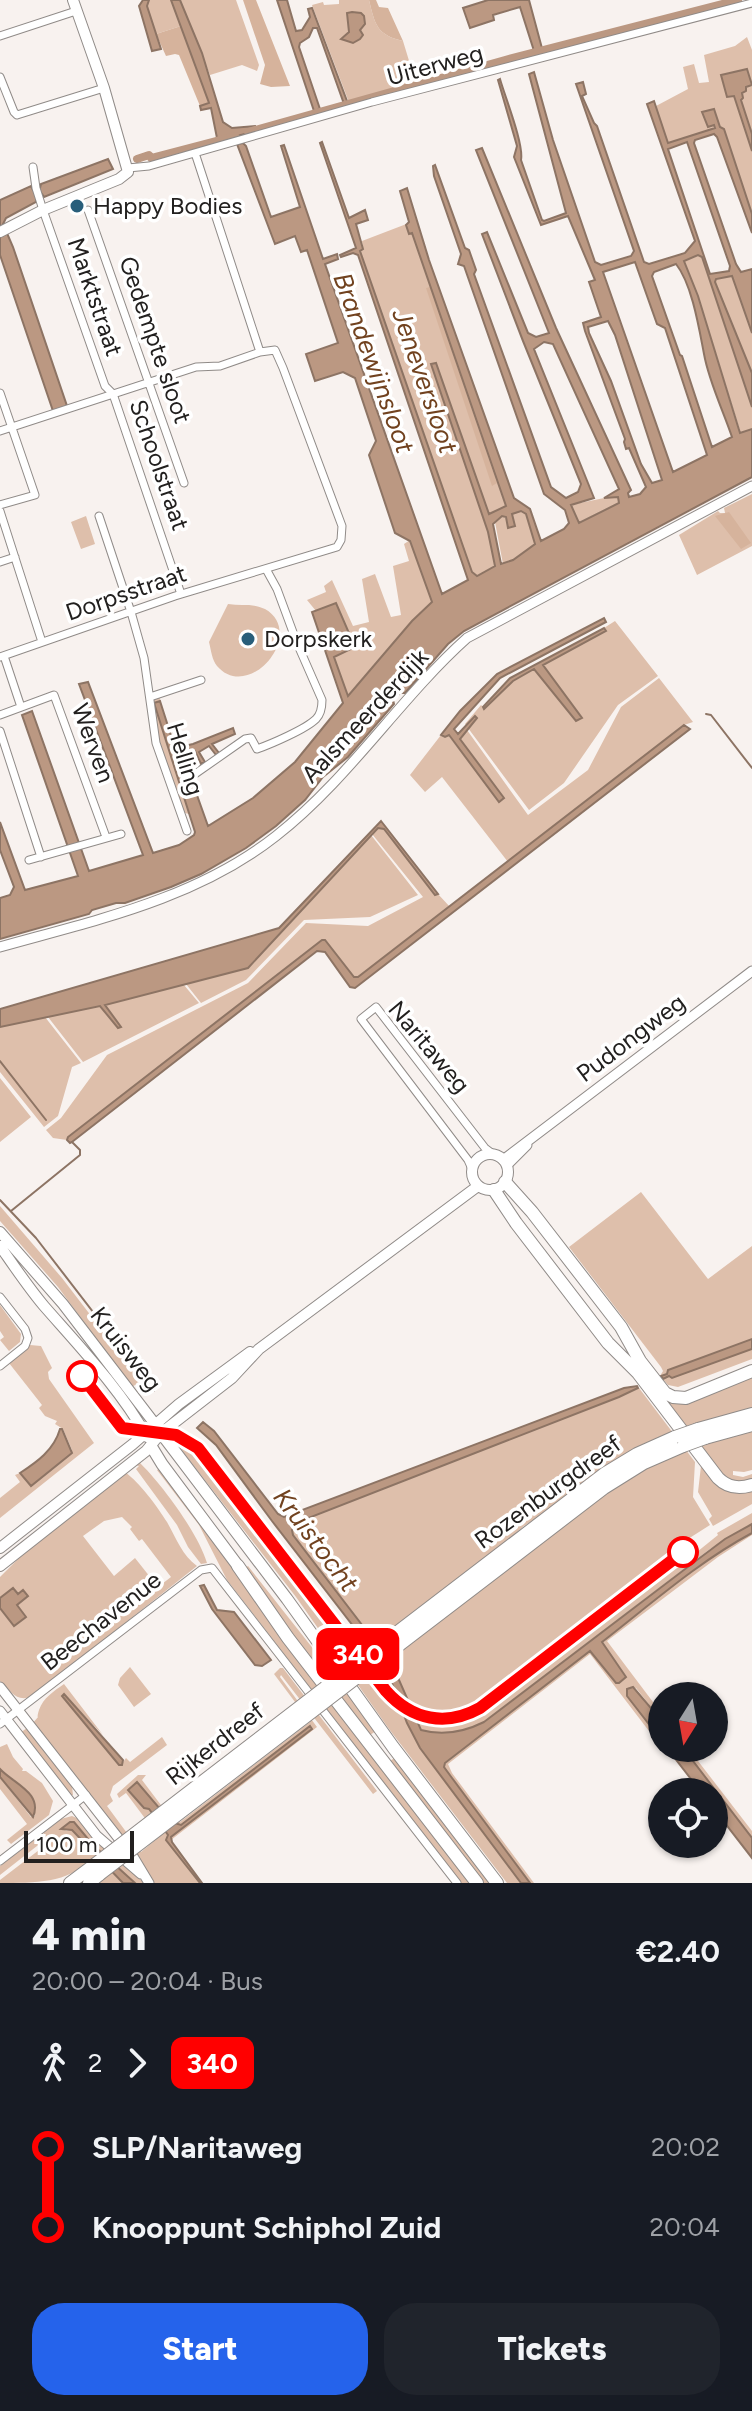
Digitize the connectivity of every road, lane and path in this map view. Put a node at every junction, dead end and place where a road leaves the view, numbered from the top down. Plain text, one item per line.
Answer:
1 (752, 3) edge
2 (74, 6) edge
3 (0, 36) edge
4 (0, 77) edge
5 (104, 88) junction
6 (195, 153) junction
7 (33, 167) dead end
8 (128, 168) junction
9 (85, 202) junction
10 (43, 210) junction
11 (3, 230) edge
12 (260, 352) junction
13 (147, 382) junction
14 (0, 393) edge
15 (113, 394) junction
16 (12, 427) junction
17 (0, 431) edge
18 (184, 483) dead end
19 (752, 486) edge
20 (0, 505) edge
21 (0, 511) edge
22 (99, 516) dead end
23 (15, 557) junction
24 (0, 562) edge
25 (266, 569) junction
26 (181, 594) junction
27 (131, 612) junction
28 (42, 642) junction
29 (2, 657) edge
30 (201, 680) dead end
31 (150, 697) junction
32 (21, 707) junction
33 (0, 715) edge
34 (0, 731) edge
35 (195, 774) dead end
36 (187, 831) dead end
37 (121, 834) dead end
38 (106, 837) junction
39 (41, 857) junction
40 (29, 860) dead end
41 (0, 947) edge
42 (752, 971) edge
43 (501, 1160) junction
44 (474, 1179) junction
45 (500, 1186) junction
46 (0, 1232) edge
47 (0, 1246) edge
48 (0, 1297) edge
49 (0, 1366) edge
50 (752, 1371) edge
51 (752, 1414) edge
52 (752, 1425) edge
53 (158, 1428) junction
54 (701, 1433) junction
55 (145, 1434) junction
56 (151, 1446) junction
57 (752, 1485) edge
58 (0, 1548) edge
59 (0, 1566) edge
60 (238, 1566) joint
61 (390, 1644) joint
62 (320, 1645) joint
63 (0, 1687) edge
64 (18, 1710) junction
65 (2, 1718) edge
66 (86, 1795) junction
67 (73, 1805) junction
68 (0, 1861) edge
69 (97, 1870) junction
70 (147, 1880) edge
71 (70, 1883) edge
72 (89, 1883) edge
73 (457, 1883) edge
74 (477, 1883) edge
75 (497, 1883) edge

1 - 6 street, Uiterweg
2 - 3 street
2 - 5 main road
4 - 5 street
5 - 8 main road
6 - 8 street, Uiterweg
6 - 12 street
7 - 10 street, Marktstraat
8 - 9 main road
9 - 10 main road
9 - 13 street, Gedempte sloot
10 - 11 main road
10 - 15 street, Marktstraat
12 - 13 street
12 - 25 street, Dorpsstraat
13 - 15 street
13 - 18 street, Gedempte sloot
14 - 16 street
15 - 16 street
15 - 26 street, Schoolstraat
16 - 17 street
16 - 20 street
19 - 41 street, Aalsmeerderdijk
21 - 23 street
22 - 27 street, Helling
23 - 24 street
23 - 28 street
25 - 26 street, Dorpsstraat
25 - 35 street
26 - 27 street, Dorpsstraat
27 - 28 street, Dorpsstraat
27 - 31 street, Helling
28 - 29 street, Dorpsstraat
29 - 32 street
30 - 31 street, Helling
31 - 36 street, Helling
32 - 33 street, Werven
32 - 38 street, Werven
34 - 39 street
37 - 38 street
38 - 39 street
39 - 40 street
42 - 43 street, Pudongweg
43 - 44 main road
43 - 44 street, Naritaweg
43 - 45 main road
44 - 45 main road
44 - 53 main road
45 - 50 highway
45 - 57 highway
46 - 53 main road, Kruisweg
47 - 55 main road, Kruisweg
48 - 49 street
51 - 54 highway, Rozenburgdreef
52 - 54 highway, Rozenburgdreef
53 - 55 main road
53 - 56 main road
53 - 62 main road, Kruisweg
54 - 61 highway, Rozenburgdreef, bridge
55 - 56 main road, Kruisweg
55 - 58 main road
56 - 59 main road
56 - 60 main road, Kruisweg
60 - 74 highway, Kruisweg
61 - 69 highway, Rijkerdreef, bridge
62 - 75 highway, Kruisweg
63 - 64 street, Beechavenue
64 - 65 street, Beechavenue
64 - 66 street, Beechavenue
64 - 73 street, Beechavenue
65 - 67 street, Beechavenue
66 - 67 street
66 - 70 street, Beechavenue
67 - 68 street
67 - 70 street, Beechavenue
69 - 71 highway, Rijkerdreef
69 - 72 highway, Rijkerdreef

